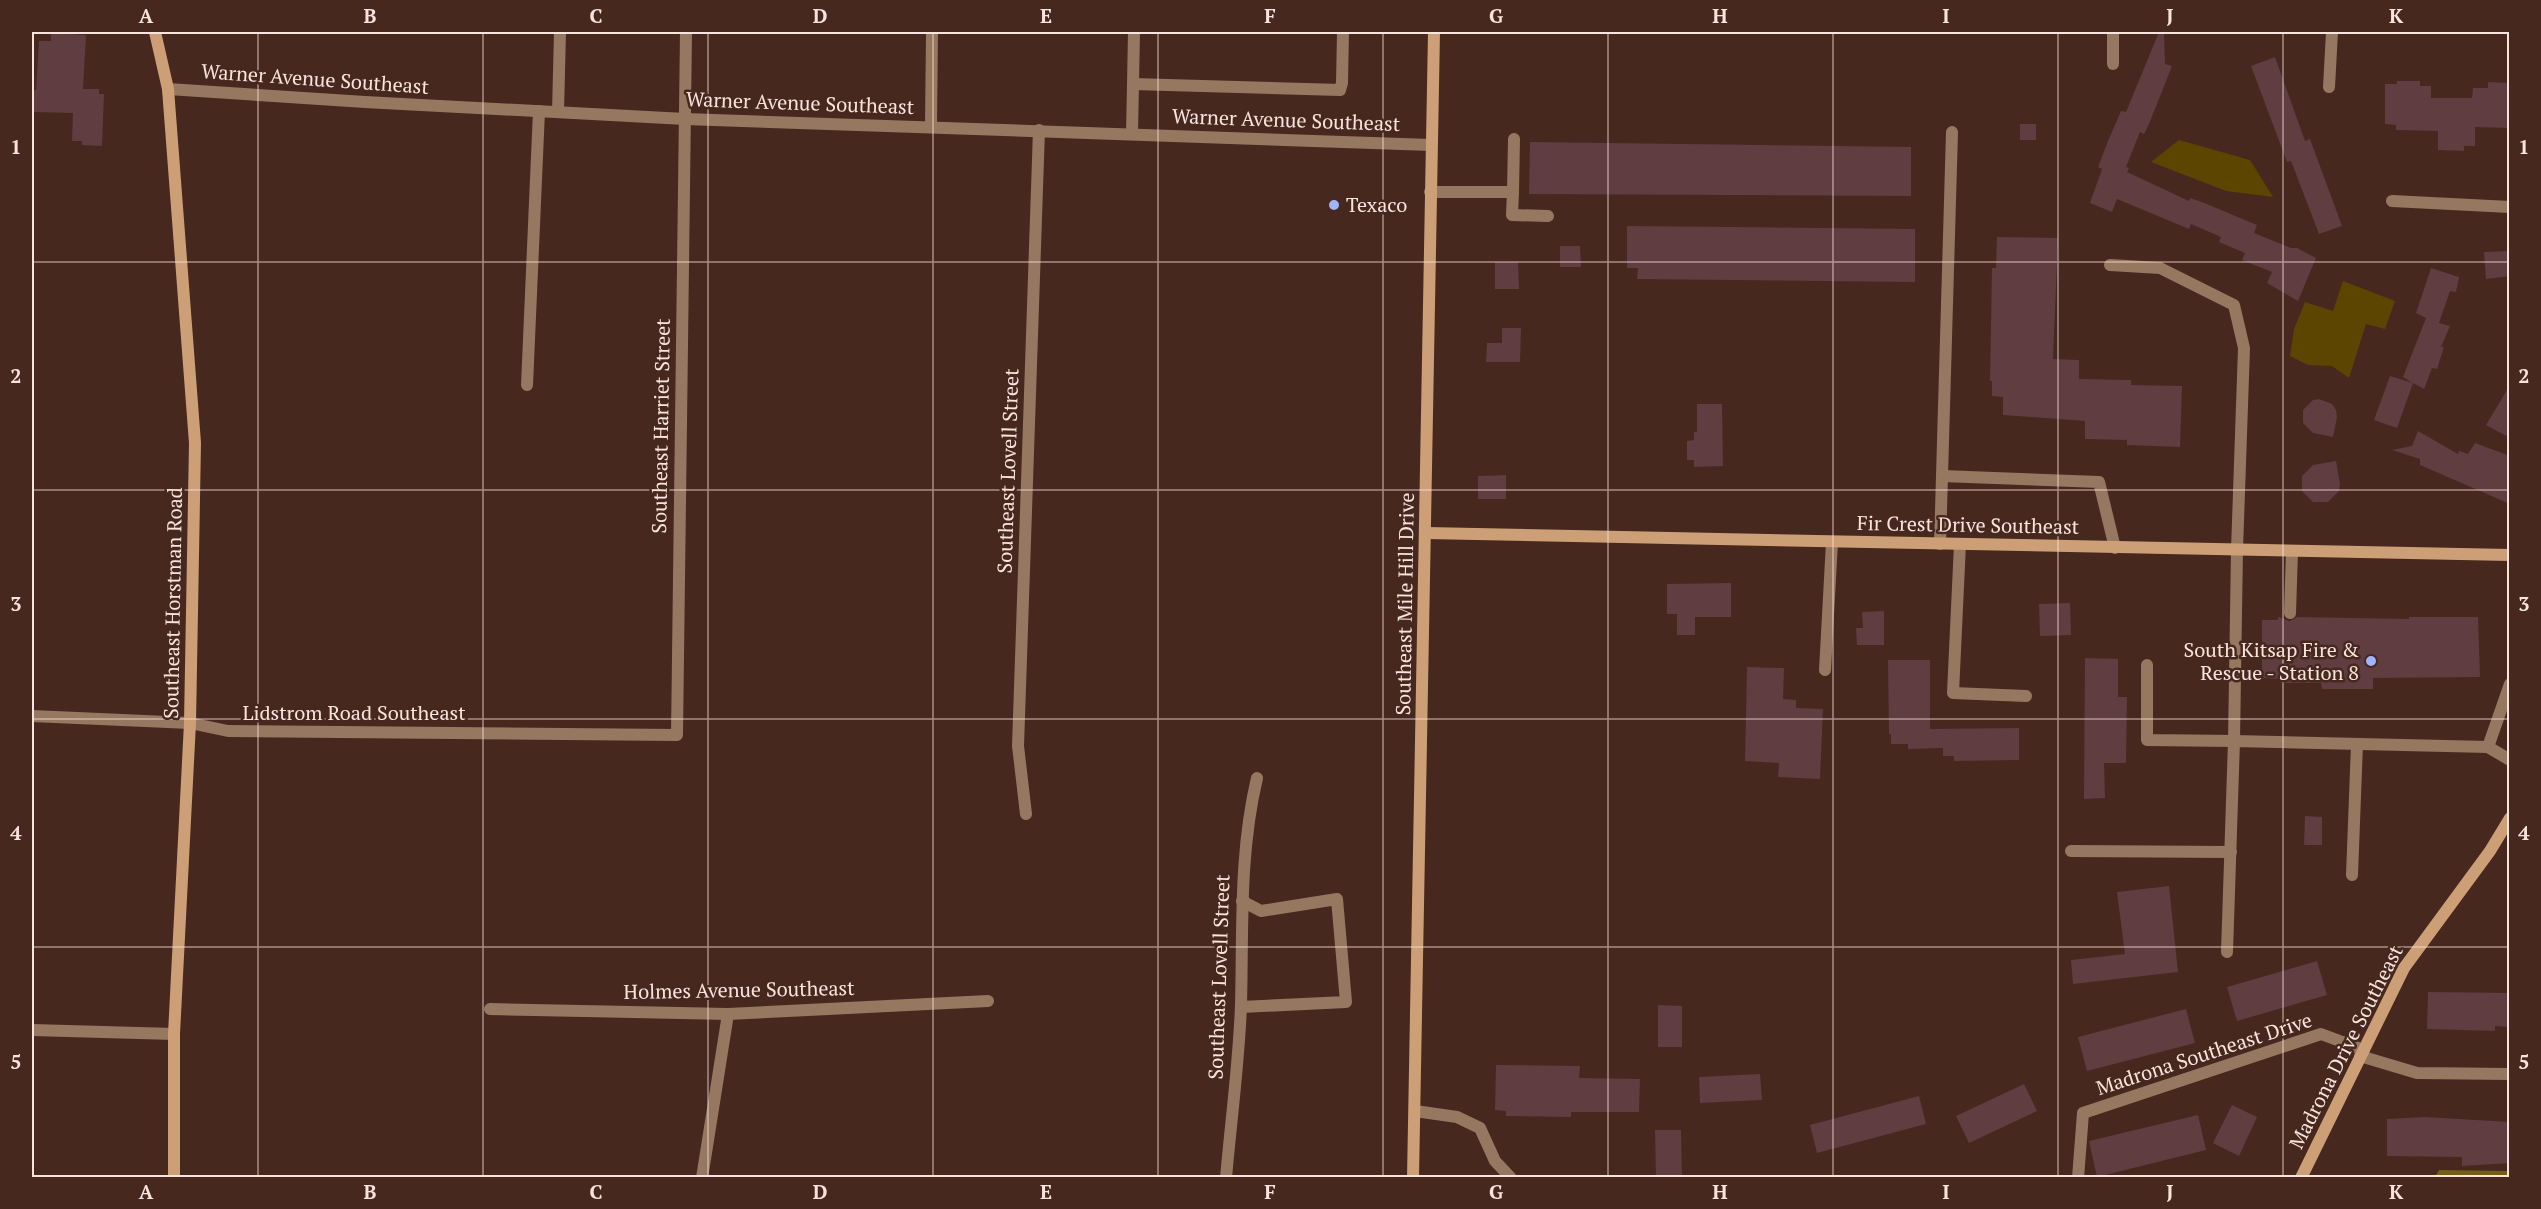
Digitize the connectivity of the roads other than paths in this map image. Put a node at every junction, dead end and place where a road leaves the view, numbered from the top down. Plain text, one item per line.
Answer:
1 (155, 32) edge
2 (560, 32) edge
3 (686, 32) edge
4 (932, 32) edge
5 (1134, 32) edge
6 (1343, 32) edge
7 (1434, 32) edge
8 (2114, 32) edge
9 (2332, 32) edge
10 (2113, 64) dead end
11 (1132, 84) junction
12 (2329, 87) dead end
13 (168, 89) junction
14 (539, 111) junction
15 (558, 112) junction
16 (685, 119) junction
17 (931, 126) junction
18 (1039, 130) junction
19 (1952, 132) dead end
20 (1132, 133) junction
21 (1514, 139) dead end
22 (1431, 146) junction
23 (1430, 192) junction
24 (1513, 192) junction
25 (2392, 201) dead end
26 (2510, 207) edge
27 (1548, 216) dead end
28 (2110, 265) dead end
29 (527, 385) dead end
30 (1942, 476) junction
31 (1426, 533) junction
32 (1832, 542) junction
33 (1940, 544) junction
34 (1959, 544) junction
35 (2115, 548) junction
36 (2237, 550) junction
37 (2292, 551) junction
38 (2510, 555) edge
39 (2290, 613) dead end
40 (2147, 665) dead end
41 (1825, 670) dead end
42 (2510, 684) edge
43 (2026, 696) dead end
44 (32, 717) edge
45 (190, 723) junction
46 (677, 735) joint
47 (2234, 741) junction
48 (2357, 744) junction
49 (2488, 747) junction
50 (2510, 760) edge
51 (1257, 778) dead end
52 (1026, 814) dead end
53 (2510, 818) edge
54 (2071, 850) dead end
55 (2231, 852) junction
56 (2352, 875) dead end
57 (1242, 901) junction
58 (2227, 952) dead end
59 (988, 1001) dead end
60 (1241, 1007) junction
61 (490, 1009) dead end
62 (728, 1014) junction
63 (32, 1030) edge
64 (174, 1034) junction
65 (2362, 1053) junction
66 (2510, 1074) edge
67 (1415, 1111) junction
68 (174, 1178) edge
69 (702, 1178) edge
70 (1226, 1178) edge
71 (1413, 1178) edge
72 (1511, 1178) edge
73 (2078, 1178) edge
74 (2301, 1178) edge

1 - 13 street, Southeast Horstman Road
2 - 15 street
3 - 16 street, Southeast Harriet Street
4 - 17 street
5 - 11 street
6 - 11 street
7 - 22 street, Southeast Mile Hill Drive
8 - 10 street
9 - 12 street
11 - 20 street
13 - 14 street, Warner Avenue Southeast
13 - 45 street, Southeast Horstman Road
14 - 15 street, Warner Avenue Southeast
14 - 29 street
15 - 16 street, Warner Avenue Southeast
16 - 17 street, Warner Avenue Southeast
16 - 46 street, Southeast Harriet Street
17 - 18 street, Warner Avenue Southeast
18 - 20 street, Warner Avenue Southeast
18 - 52 street, Southeast Lovell Street
19 - 30 street
20 - 22 street, Warner Avenue Southeast
21 - 24 street
22 - 23 street, Southeast Mile Hill Drive
23 - 24 street
23 - 31 street, Southeast Mile Hill Drive
24 - 27 street
25 - 26 street
28 - 36 street
30 - 33 street
30 - 35 street
31 - 32 street, Fir Crest Drive Southeast
31 - 67 street, Southeast Mile Hill Drive
32 - 33 street, Fir Crest Drive Southeast
32 - 41 street
33 - 34 street, Fir Crest Drive Southeast
34 - 35 street, Fir Crest Drive Southeast
34 - 43 street
35 - 36 street, Fir Crest Drive Southeast
36 - 37 street, Fir Crest Drive Southeast
36 - 47 street
37 - 38 street, Fir Crest Drive Southeast
37 - 39 street
40 - 47 street
42 - 49 street
44 - 45 street, Lidstrom Road Southeast
45 - 46 street, Lidstrom Road Southeast
45 - 64 street, Southeast Horstman Road
47 - 48 street
47 - 55 street
48 - 49 street
48 - 56 street
49 - 50 street
51 - 57 street, Southeast Lovell Street
53 - 65 street, Madrona Drive Southeast
54 - 55 street
55 - 58 street
57 - 60 street, Southeast Lovell Street
57 - 60 street
59 - 62 street, Holmes Avenue Southeast
60 - 70 street, Southeast Lovell Street
61 - 62 street, Holmes Avenue Southeast
62 - 69 street
63 - 64 street
64 - 68 street, Southeast Horstman Road
65 - 66 street
65 - 73 street, Madrona Southeast Drive
65 - 74 street, Madrona Drive Southeast
67 - 71 street, Southeast Mile Hill Drive
67 - 72 street

